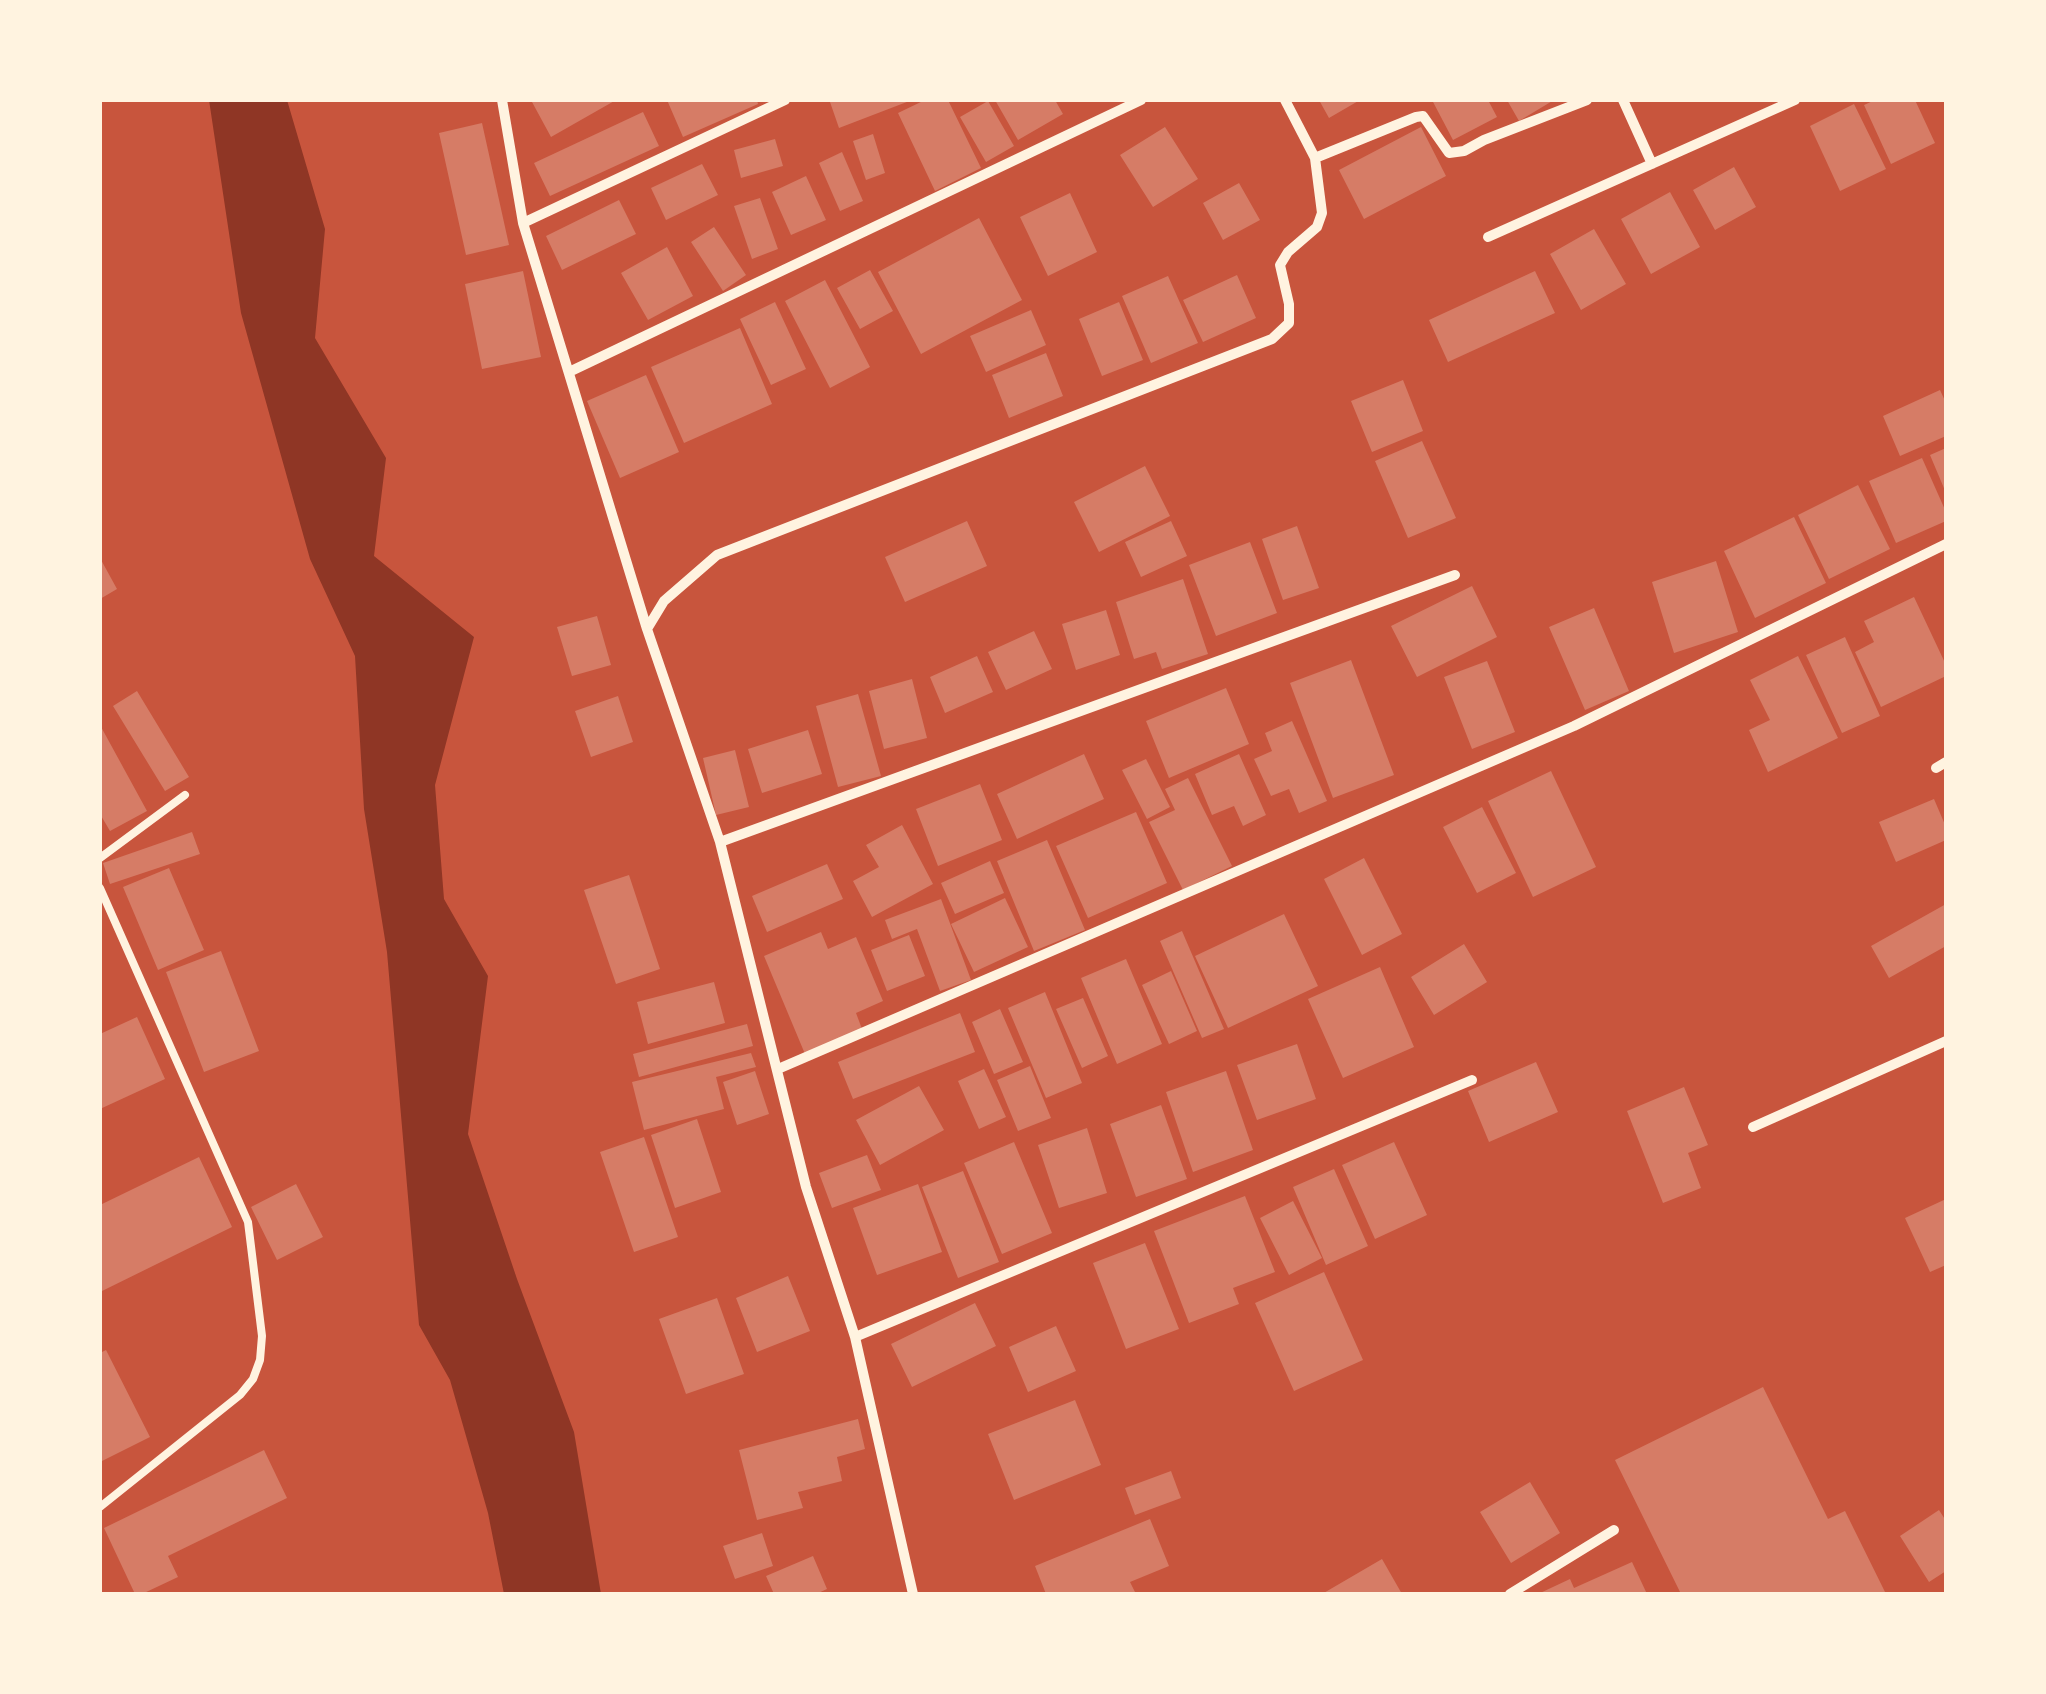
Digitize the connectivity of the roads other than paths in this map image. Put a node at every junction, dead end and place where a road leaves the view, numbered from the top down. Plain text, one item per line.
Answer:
1 (502, 100) edge
2 (784, 100) edge
3 (1141, 100) edge
4 (1286, 100) edge
5 (1587, 100) edge
6 (1623, 100) edge
7 (1794, 100) edge
8 (1315, 158) junction
9 (1652, 164) junction
10 (523, 224) junction
11 (1488, 237) dead end
12 (568, 372) junction
13 (1946, 544) edge
14 (1455, 575) dead end
15 (646, 629) junction
16 (186, 795) dead end
17 (720, 842) junction
18 (100, 858) edge
19 (100, 888) edge
20 (1946, 1041) edge
21 (778, 1069) junction
22 (1472, 1080) dead end
23 (1753, 1127) dead end
24 (854, 1337) junction
25 (100, 1506) edge
26 (1614, 1530) dead end
27 (913, 1594) edge
28 (1510, 1594) edge

1 - 10 street
2 - 10 street
3 - 12 street
4 - 8 street
5 - 8 street
6 - 9 street
7 - 9 street
8 - 15 street
9 - 11 street
10 - 12 street
12 - 15 street
13 - 21 street
14 - 17 street
15 - 17 street
16 - 18 lane
17 - 21 street
19 - 25 lane
20 - 23 street
21 - 24 street
22 - 24 street
24 - 27 street
26 - 28 street

